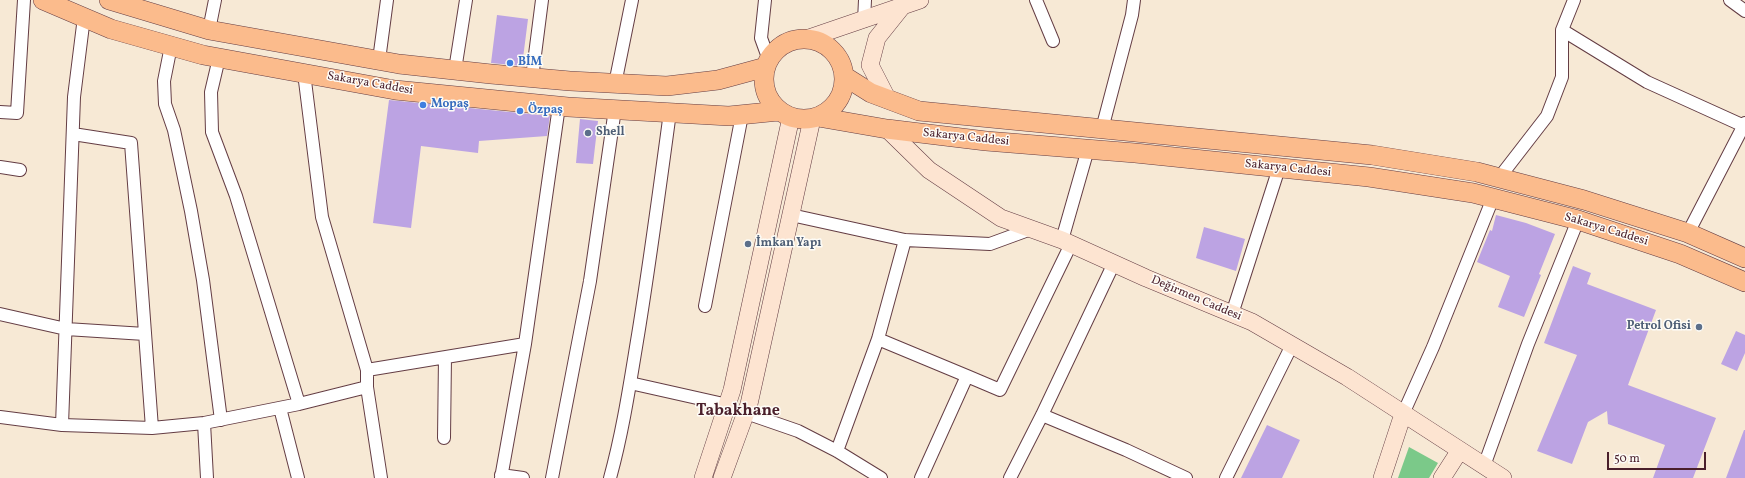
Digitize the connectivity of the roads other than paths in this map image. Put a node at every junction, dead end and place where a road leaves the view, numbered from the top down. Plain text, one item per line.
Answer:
1 (24, 0) edge
2 (43, 0) edge
3 (109, 0) edge
4 (215, 0) edge
5 (387, 0) edge
6 (466, 0) edge
7 (542, 0) edge
8 (632, 0) edge
9 (765, 0) edge
10 (865, 0) edge
11 (1036, 0) edge
12 (1134, 0) edge
13 (1574, 0) edge
14 (1730, 0) edge
15 (913, 2) edge
16 (1745, 11) edge
17 (84, 18) junction
18 (864, 21) junction
19 (209, 30) junction
20 (1562, 30) junction
21 (806, 39) junction
22 (1052, 41) dead end
23 (171, 46) junction
24 (218, 58) junction
25 (379, 60) junction
26 (768, 63) junction
27 (455, 70) junction
28 (304, 73) junction
29 (844, 76) junction
30 (532, 78) junction
31 (616, 84) junction
32 (888, 100) junction
33 (559, 106) junction
34 (615, 109) junction
35 (0, 112) edge
36 (670, 112) junction
37 (785, 114) junction
38 (742, 115) junction
39 (815, 118) junction
40 (1744, 124) edge
41 (887, 129) junction
42 (1102, 129) junction
43 (73, 134) junction
44 (1088, 149) junction
45 (0, 167) edge
46 (1279, 168) junction
47 (20, 170) dead end
48 (1499, 178) junction
49 (1493, 198) junction
50 (791, 215) junction
51 (1578, 220) junction
52 (1031, 228) junction
53 (1688, 234) junction
54 (905, 240) junction
55 (1067, 242) junction
56 (1744, 256) edge
57 (1114, 263) junction
58 (1745, 282) edge
59 (706, 306) dead end
60 (0, 314) edge
61 (1232, 314) junction
62 (66, 329) junction
63 (145, 334) junction
64 (878, 339) junction
65 (525, 344) junction
66 (1292, 345) junction
67 (445, 357) junction
68 (367, 370) junction
69 (967, 376) junction
70 (630, 383) junction
71 (367, 387) junction
72 (299, 404) junction
73 (728, 405) junction
74 (280, 408) junction
75 (746, 413) junction
76 (1403, 414) junction
77 (1042, 415) junction
78 (0, 417) edge
79 (221, 420) junction
80 (204, 423) junction
81 (62, 425) junction
82 (152, 428) junction
83 (444, 438) dead end
84 (1460, 450) junction
85 (837, 451) junction
86 (1484, 466) junction
87 (501, 477) edge
88 (207, 478) edge
89 (298, 478) edge
90 (381, 478) edge
91 (522, 478) edge
92 (552, 478) edge
93 (610, 478) edge
94 (703, 478) edge
95 (722, 478) edge
96 (881, 478) edge
97 (921, 478) edge
98 (1010, 478) edge
99 (1186, 478) edge
100 (1226, 478) edge
101 (1382, 478) edge
102 (1442, 478) edge
103 (1503, 478) edge

1 - 35 street
2 - 17 main road, Sakarya Caddesi
3 - 19 main road, Sakarya Caddesi
4 - 19 street
5 - 25 street
6 - 27 street
7 - 30 street
8 - 31 street
9 - 26 street
10 - 18 street
11 - 22 street
12 - 42 street
13 - 20 street
14 - 16 street
15 - 18 street
15 - 32 street
17 - 23 main road, Sakarya Caddesi
17 - 43 street
18 - 21 street
19 - 25 main road, Sakarya Caddesi
20 - 40 street
20 - 48 street
21 - 26 main road
21 - 29 main road
23 - 24 main road, Sakarya Caddesi
23 - 79 street
24 - 28 main road, Sakarya Caddesi
24 - 72 street
25 - 27 main road, Sakarya Caddesi
26 - 31 main road, Sakarya Caddesi
26 - 37 main road
27 - 30 main road, Sakarya Caddesi
28 - 33 main road, Sakarya Caddesi
28 - 68 street
29 - 32 main road, Sakarya Caddesi
29 - 39 main road
30 - 31 main road, Sakarya Caddesi
32 - 42 main road, Sakarya Caddesi
33 - 34 main road, Sakarya Caddesi
33 - 65 street
34 - 36 main road, Sakarya Caddesi
34 - 92 street
36 - 38 main road, Sakarya Caddesi
36 - 70 street
37 - 38 main road, Sakarya Caddesi
37 - 39 main road
37 - 73 street
38 - 59 street
39 - 41 main road, Sakarya Caddesi
39 - 50 street
40 - 53 street
41 - 44 main road, Sakarya Caddesi
41 - 52 street, Değirmen Caddesi
42 - 48 main road, Sakarya Caddesi
43 - 62 street
43 - 63 street
44 - 46 main road, Sakarya Caddesi
44 - 55 street
45 - 47 street
46 - 49 main road, Sakarya Caddesi
46 - 61 street
48 - 53 main road, Sakarya Caddesi
49 - 51 main road, Sakarya Caddesi
49 - 76 street
50 - 54 street
50 - 75 street
51 - 58 main road, Sakarya Caddesi
51 - 86 street
52 - 54 street
52 - 55 street, Değirmen Caddesi
53 - 56 main road, Sakarya Caddesi
54 - 64 street
55 - 57 street, Değirmen Caddesi
55 - 69 street
57 - 61 street, Değirmen Caddesi
57 - 77 street
60 - 62 street
61 - 66 street, Değirmen Caddesi
62 - 63 street
62 - 81 street
63 - 82 street
64 - 69 street
64 - 85 street
65 - 67 street
65 - 87 street
66 - 76 street, Değirmen Caddesi
66 - 100 street
67 - 68 street
67 - 83 street
68 - 71 street
69 - 97 street
70 - 73 street
70 - 93 street
71 - 72 street
71 - 90 street
72 - 74 street
73 - 94 street
74 - 79 street
74 - 89 street
75 - 85 street
75 - 95 street
76 - 84 street, Değirmen Caddesi
76 - 101 street
77 - 98 street
77 - 99 street
78 - 81 street
79 - 80 street
80 - 82 street
80 - 88 street
81 - 82 street
84 - 86 street, Değirmen Caddesi
84 - 102 street
85 - 96 street
86 - 103 street, Değirmen Caddesi
87 - 91 street

